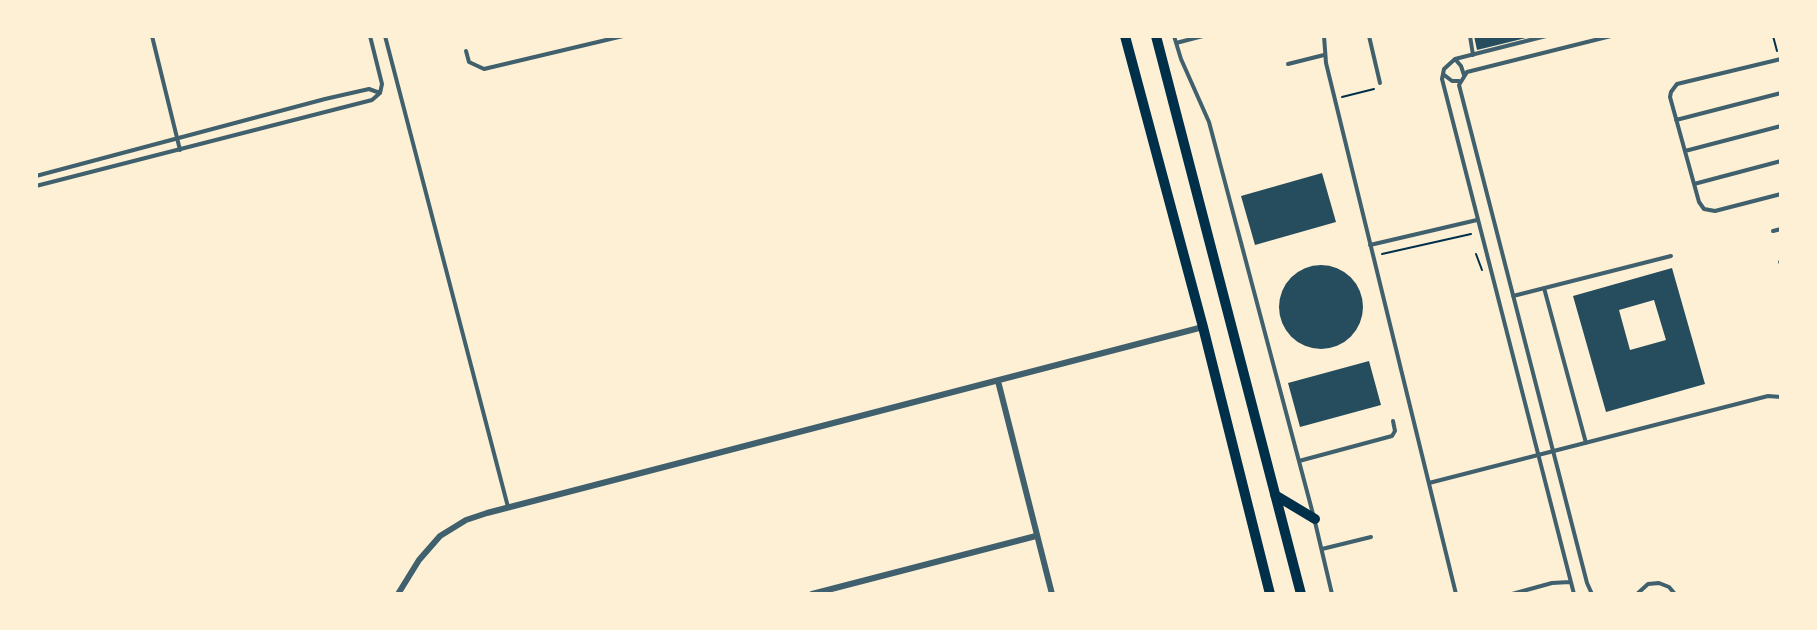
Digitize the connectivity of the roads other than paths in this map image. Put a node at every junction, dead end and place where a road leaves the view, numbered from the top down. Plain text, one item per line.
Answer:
1 (152, 36) edge
2 (370, 36) edge
3 (385, 36) edge
4 (623, 36) edge
5 (1125, 36) edge
6 (1156, 36) edge
7 (1174, 36) edge
8 (1203, 36) edge
9 (1324, 36) edge
10 (1369, 36) edge
11 (1470, 36) edge
12 (1546, 36) edge
13 (1611, 36) edge
14 (1176, 43) junction
15 (466, 51) dead end
16 (1324, 55) junction
17 (1473, 55) junction
18 (1455, 59) junction
19 (1780, 59) edge
20 (1288, 64) dead end
21 (1442, 74) junction
22 (1464, 75) junction
23 (1460, 81) junction
24 (1380, 83) road end
25 (381, 93) junction
26 (1781, 93) edge
27 (1676, 120) junction
28 (1781, 126) edge
29 (177, 138) junction
30 (180, 150) junction
31 (1685, 151) junction
32 (1781, 161) edge
33 (36, 176) edge
34 (1694, 184) junction
35 (36, 186) edge
36 (1781, 194) edge
37 (1477, 220) junction
38 (1781, 229) edge
39 (1773, 231) dead end
40 (1370, 244) junction
41 (1671, 256) dead end
42 (1544, 288) junction
43 (1513, 296) junction
44 (1203, 327) junction
45 (998, 381) junction
46 (1781, 397) edge
47 (1393, 421) dead end
48 (1586, 443) junction
49 (1553, 451) junction
50 (1538, 455) junction
51 (1299, 461) junction
52 (1429, 483) junction
53 (1275, 495) junction
54 (508, 507) junction
55 (1315, 519) junction
56 (1036, 536) junction
57 (1371, 537) dead end
58 (1322, 549) junction
59 (1570, 582) junction
60 (398, 594) edge
61 (812, 594) edge
62 (1052, 594) edge
63 (1270, 594) edge
64 (1300, 594) edge
65 (1332, 594) edge
66 (1456, 594) edge
67 (1512, 594) edge
68 (1574, 594) edge
69 (1592, 594) edge
70 (1637, 594) edge
71 (1675, 594) edge

1 - 29 lane
2 - 25 lane
3 - 54 lane
4 - 15 lane
5 - 44 main road
6 - 53 main road
7 - 14 lane
8 - 14 lane
9 - 16 lane
10 - 24 lane
11 - 17 lane
12 - 17 lane
13 - 22 lane
14 - 51 lane
16 - 20 lane
16 - 40 lane
17 - 18 lane
18 - 21 lane
18 - 22 lane
19 - 27 lane
21 - 23 lane
21 - 37 lane
22 - 23 lane
23 - 43 lane
25 - 29 lane
25 - 30 lane
26 - 27 lane
27 - 31 lane
28 - 31 lane
29 - 30 lane
29 - 33 lane
30 - 35 lane
31 - 34 lane
32 - 34 lane
34 - 36 lane
37 - 40 lane
37 - 50 lane
38 - 39 lane
40 - 52 lane
41 - 42 lane
42 - 43 lane
42 - 48 lane
43 - 49 lane
44 - 45 street
44 - 63 main road
45 - 54 street
45 - 56 street
46 - 48 lane
47 - 51 lane
48 - 49 lane
49 - 50 lane
49 - 69 lane
50 - 52 lane
50 - 59 lane
51 - 55 lane
52 - 66 lane
53 - 55 main road
53 - 64 main road
54 - 60 street
55 - 58 lane
56 - 61 street
56 - 62 street
57 - 58 lane
58 - 65 lane
59 - 67 lane
59 - 68 lane
70 - 71 lane

